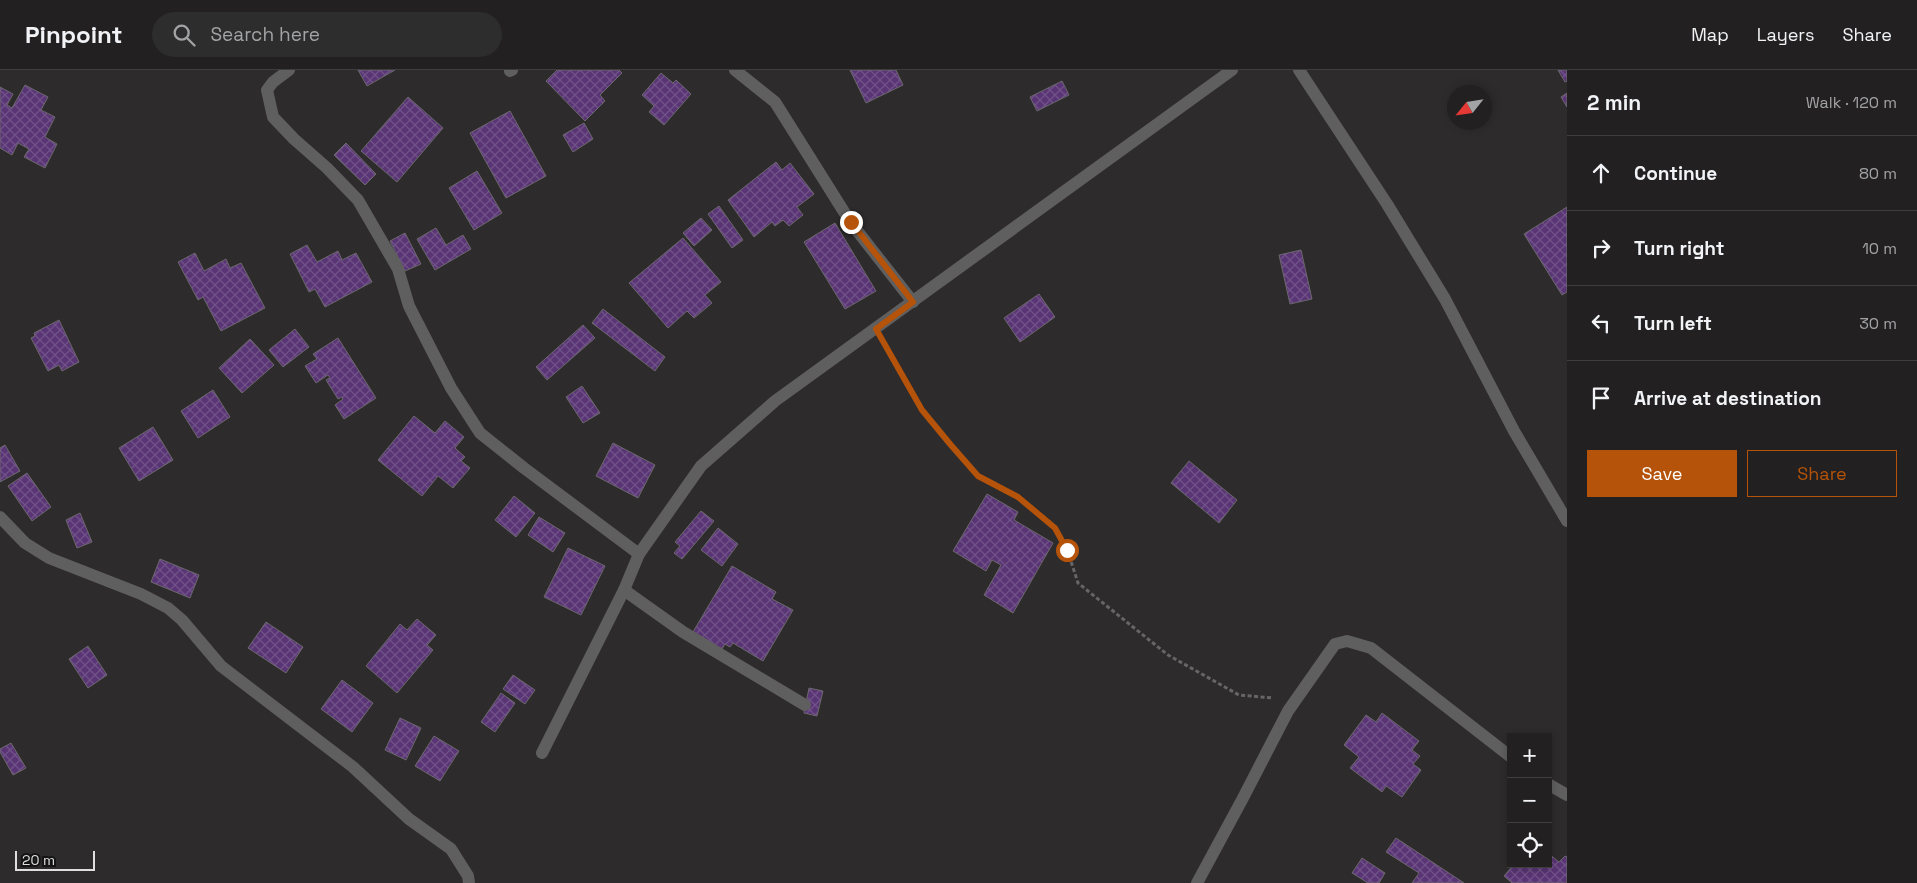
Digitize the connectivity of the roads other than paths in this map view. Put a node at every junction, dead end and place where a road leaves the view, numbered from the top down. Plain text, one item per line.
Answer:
1 (289, 70) edge
2 (735, 70) edge
3 (1232, 70) edge
4 (1299, 70) edge
5 (913, 302) junction
6 (0, 517) edge
7 (1567, 521) edge
8 (639, 554) junction
9 (624, 590) junction
10 (805, 705) dead end
11 (542, 753) dead end
12 (1507, 754) edge
13 (1552, 786) edge
14 (1567, 795) edge
15 (469, 883) edge
16 (1197, 883) edge

1 - 8 street
2 - 5 street
3 - 5 street
4 - 7 street
5 - 8 street
6 - 15 street
8 - 9 street
9 - 10 street
9 - 11 street
12 - 16 street
13 - 14 street

